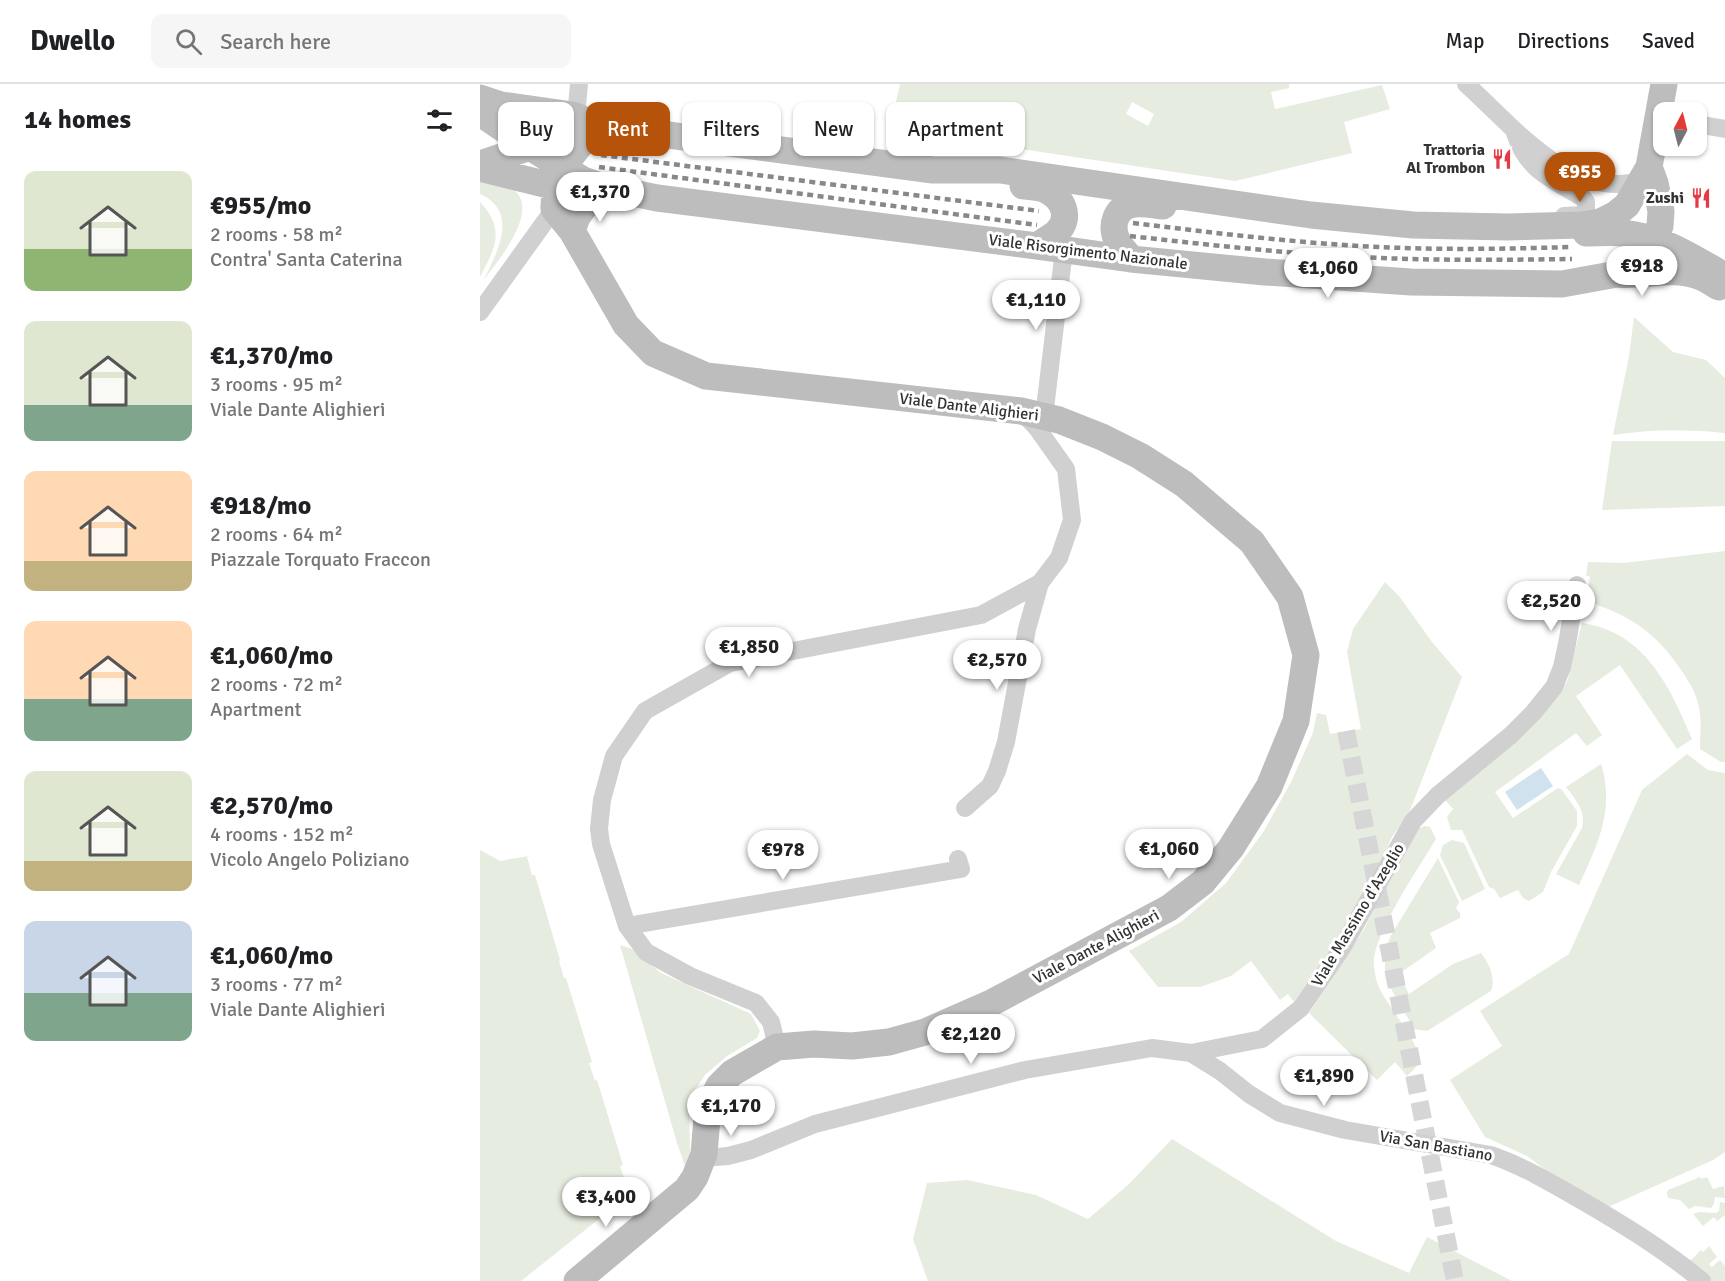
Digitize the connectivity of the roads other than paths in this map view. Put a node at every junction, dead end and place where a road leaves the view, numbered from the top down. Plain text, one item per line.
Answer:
1 (579, 84) edge
2 (1466, 84) edge
3 (1664, 84) edge
4 (480, 99) edge
5 (1662, 102) edge
6 (480, 113) edge
7 (586, 113) edge
8 (480, 118) edge
9 (586, 121) edge
10 (586, 123) edge
11 (498, 125) edge
12 (586, 126) edge
13 (1707, 126) edge
14 (1725, 129) edge
15 (574, 132) edge
16 (670, 133) edge
17 (1515, 133) junction
18 (1653, 144) edge
19 (505, 156) edge
20 (536, 156) edge
21 (483, 164) edge
22 (933, 170) junction
23 (1645, 174) junction
24 (558, 188) junction
25 (593, 195) junction
26 (657, 198) junction
27 (1289, 213) junction
28 (1508, 227) junction
29 (572, 231) junction
30 (1656, 239) junction
31 (1037, 246) junction
32 (1064, 250) junction
33 (1131, 259) junction
34 (1617, 274) junction
35 (1725, 276) edge
36 (1725, 291) edge
37 (480, 312) edge
38 (1032, 414) junction
39 (1040, 583) junction
40 (1577, 585) dead end
41 (965, 808) dead end
42 (958, 860) dead end
43 (627, 926) junction
44 (777, 1047) junction
45 (1191, 1053) junction
46 (704, 1154) junction
47 (577, 1281) edge
48 (1702, 1281) edge

1 - 7 street
2 - 17 street
3 - 5 main road
4 - 9 main road
6 - 11 main road, Viale Risorgimento Nazionale
8 - 21 main road
10 - 15 main road
12 - 24 main road
13 - 14 street
16 - 22 main road
17 - 23 street
17 - 28 street
18 - 23 main road
19 - 21 main road
20 - 24 main road, Viale Risorgimento Nazionale
21 - 24 main road
22 - 27 main road
22 - 31 main road
23 - 28 main road
23 - 30 main road
24 - 25 main road
24 - 26 main road, Viale Risorgimento Nazionale
24 - 29 main road, Viale Dante Alighieri
24 - 37 street
25 - 26 main road
25 - 29 main road
26 - 31 main road, Viale Risorgimento Nazionale
27 - 28 main road
27 - 33 main road
28 - 30 main road
29 - 38 main road, Viale Dante Alighieri
30 - 34 main road
30 - 35 main road
31 - 32 main road, Viale Risorgimento Nazionale
32 - 33 main road, Viale Risorgimento Nazionale
32 - 38 street
33 - 34 main road, Viale Risorgimento Nazionale
34 - 36 main road, Viale Risorgimento Nazionale
38 - 39 street
38 - 44 main road, Viale Dante Alighieri
39 - 41 street
39 - 43 street
40 - 45 street, Viale Massimo d'Azeglio
42 - 43 street
43 - 44 street
44 - 46 main road, Viale Dante Alighieri
45 - 46 street, Viale Massimo d'Azeglio
45 - 48 street, Via San Bastiano
46 - 47 main road, Viale Dante Alighieri

